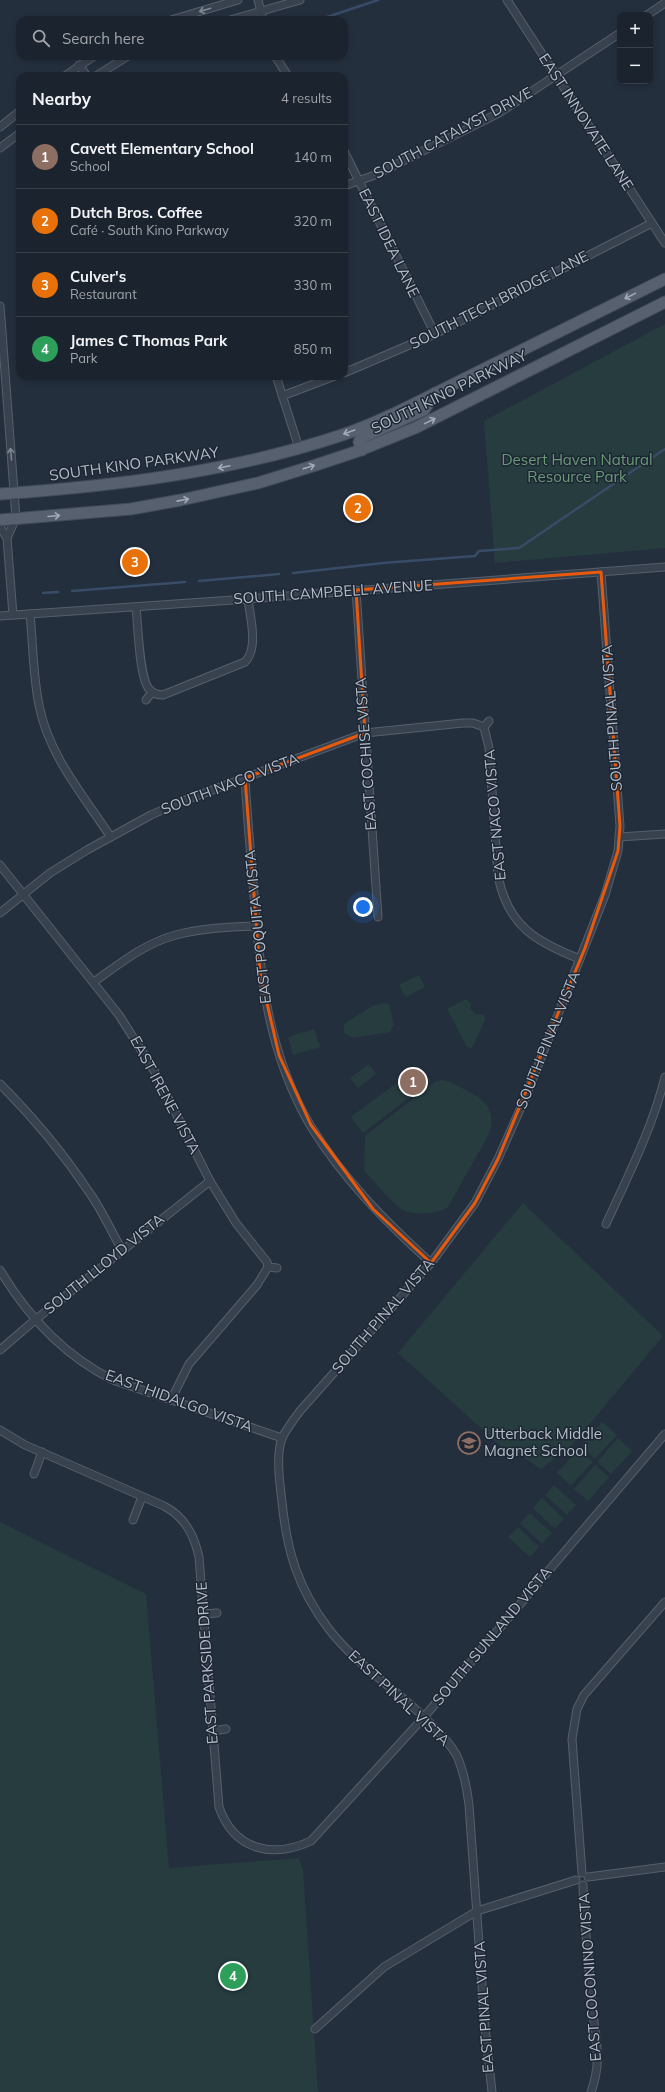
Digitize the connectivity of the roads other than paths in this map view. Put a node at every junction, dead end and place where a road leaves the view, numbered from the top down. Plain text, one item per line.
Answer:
1 (238, 0) edge
2 (258, 0) edge
3 (300, 0) edge
4 (507, 0) edge
5 (665, 3) edge
6 (260, 11) junction
7 (652, 12) edge
8 (184, 16) edge
9 (243, 16) edge
10 (262, 16) edge
11 (617, 35) edge
12 (87, 60) edge
13 (122, 60) edge
14 (278, 60) edge
15 (79, 65) junction
16 (70, 72) edge
17 (84, 72) edge
18 (102, 72) edge
19 (285, 72) edge
20 (557, 76) junction
21 (16, 114) edge
22 (0, 127) edge
23 (16, 136) edge
24 (0, 148) edge
25 (348, 159) edge
26 (359, 181) junction
27 (348, 185) edge
28 (652, 223) junction
29 (665, 243) edge
30 (665, 279) edge
31 (665, 302) edge
32 (0, 306) edge
33 (435, 334) junction
34 (348, 371) edge
35 (277, 380) edge
36 (325, 380) edge
37 (436, 393) junction
38 (282, 396) junction
39 (299, 448) junction
40 (362, 450) junction
41 (14, 493) junction
42 (0, 494) edge
43 (16, 518) junction
44 (0, 520) edge
45 (0, 527) edge
46 (8, 538) junction
47 (665, 567) edge
48 (601, 572) junction
49 (356, 590) junction
50 (248, 599) junction
51 (136, 606) junction
52 (30, 614) junction
53 (13, 615) junction
54 (0, 616) edge
55 (152, 692) junction
56 (146, 700) dead end
57 (489, 721) dead end
58 (484, 727) junction
59 (365, 733) junction
60 (245, 778) junction
61 (665, 834) edge
62 (110, 836) junction
63 (619, 837) junction
64 (0, 865) edge
65 (24, 893) junction
66 (0, 913) edge
67 (378, 917) dead end
68 (256, 926) junction
69 (580, 959) junction
70 (94, 982) junction
71 (665, 1077) edge
72 (0, 1084) edge
73 (210, 1181) junction
74 (606, 1224) dead end
75 (122, 1250) junction
76 (431, 1263) junction
77 (268, 1267) junction
78 (277, 1268) dead end
79 (0, 1270) edge
80 (35, 1320) junction
81 (0, 1350) edge
82 (171, 1400) junction
83 (0, 1430) edge
84 (665, 1434) edge
85 (282, 1438) junction
86 (42, 1452) junction
87 (34, 1474) dead end
88 (142, 1496) junction
89 (133, 1520) dead end
90 (665, 1602) edge
91 (217, 1613) dead end
92 (203, 1614) junction
93 (424, 1717) junction
94 (226, 1729) dead end
95 (212, 1731) junction
96 (250, 1844) joint
97 (665, 1867) edge
98 (582, 1872) junction
99 (588, 1877) junction
100 (576, 1880) junction
101 (583, 1885) junction
102 (477, 1911) junction
103 (315, 2029) dead end
104 (492, 2092) edge
105 (591, 2092) edge

1 -> 8 street
2 - 6 street
3 - 6 street
4 - 20 street, EAST INNOVATE LANE
5 - 7 street
6 - 9 street
6 - 10 street
11 - 20 street, SOUTH CATALYST DRIVE
12 - 15 street
13 - 18 street
14 - 19 street
15 - 16 street
15 - 17 street
20 - 26 street, SOUTH CATALYST DRIVE
20 - 28 street, EAST INNOVATE LANE
21 - 22 street
23 - 24 street
25 - 26 street, EAST IDEA LANE
26 - 27 street, SOUTH CATALYST DRIVE
26 - 33 street, EAST IDEA LANE
28 - 29 street, EAST INNOVATE LANE
28 - 33 street, SOUTH TECH BRIDGE LANE
30 -> 37 main road, SOUTH KINO PARKWAY
40 -> 31 main road, SOUTH KINO PARKWAY
41 -> 32 street
33 - 34 street, SOUTH TECH BRIDGE LANE
35 - 38 street
36 - 38 street
37 -> 39 main road, SOUTH KINO PARKWAY
37 - 40 main road
38 - 39 street
39 -> 41 main road, SOUTH KINO PARKWAY
43 -> 40 main road, SOUTH KINO PARKWAY
41 - 42 main road, SOUTH KINO PARKWAY
41 - 43 street
43 - 44 main road, SOUTH KINO PARKWAY
43 - 46 street
45 - 46 street
46 - 53 street
47 - 48 street, SOUTH CAMPBELL AVENUE
48 - 49 street, SOUTH CAMPBELL AVENUE
48 - 63 street, SOUTH PINAL VISTA
49 - 50 street, SOUTH CAMPBELL AVENUE
49 - 59 street, EAST COCHISE VISTA
50 - 51 street, SOUTH CAMPBELL AVENUE
50 - 55 street
51 - 52 street, SOUTH CAMPBELL AVENUE
51 - 55 street
52 - 53 street, SOUTH CAMPBELL AVENUE
52 - 62 street
53 - 54 street, SOUTH CAMPBELL AVENUE
55 - 56 street
57 - 58 street
58 - 59 street, SOUTH NACO VISTA
58 - 69 street, EAST NACO VISTA
59 - 60 street, SOUTH NACO VISTA
59 - 67 street, EAST COCHISE VISTA
60 - 62 street, SOUTH NACO VISTA
60 - 68 street, EAST POQUITA VISTA
61 - 63 street
62 - 65 street, SOUTH NACO VISTA
63 - 69 street, SOUTH PINAL VISTA
64 - 65 street, EAST IRENE VISTA
65 - 66 street, SOUTH NACO VISTA
65 - 70 street, EAST IRENE VISTA
68 - 70 street
68 - 76 street, EAST POQUITA VISTA
69 - 76 street, SOUTH PINAL VISTA
70 - 73 street, EAST IRENE VISTA
71 - 74 street
72 - 75 street
73 - 75 street, SOUTH LLOYD VISTA
73 - 77 street, EAST IRENE VISTA
75 - 80 street, SOUTH LLOYD VISTA
76 - 85 street, SOUTH PINAL VISTA
77 - 78 street
77 - 82 street
79 - 80 street, EAST HIDALGO VISTA
80 - 81 street, SOUTH LLOYD VISTA
80 - 82 street, EAST HIDALGO VISTA
82 - 85 street, EAST HIDALGO VISTA
83 - 86 street, EAST PARKSIDE DRIVE
84 - 93 street, SOUTH SUNLAND VISTA
85 - 93 street, EAST PINAL VISTA
86 - 87 street
86 - 88 street, EAST PARKSIDE DRIVE
88 - 89 street
88 - 92 street, EAST PARKSIDE DRIVE
90 - 98 street
91 - 92 street
92 - 95 street, EAST PARKSIDE DRIVE
93 - 96 street, SOUTH SUNLAND VISTA
93 - 102 street, EAST PINAL VISTA
94 - 95 street
95 - 96 street, EAST PARKSIDE DRIVE
97 - 99 street
98 - 99 street
98 - 100 street
99 - 101 street
100 - 101 street
100 - 102 street
101 - 105 street, EAST COCONINO VISTA
102 - 103 street
102 - 104 street, EAST PINAL VISTA

